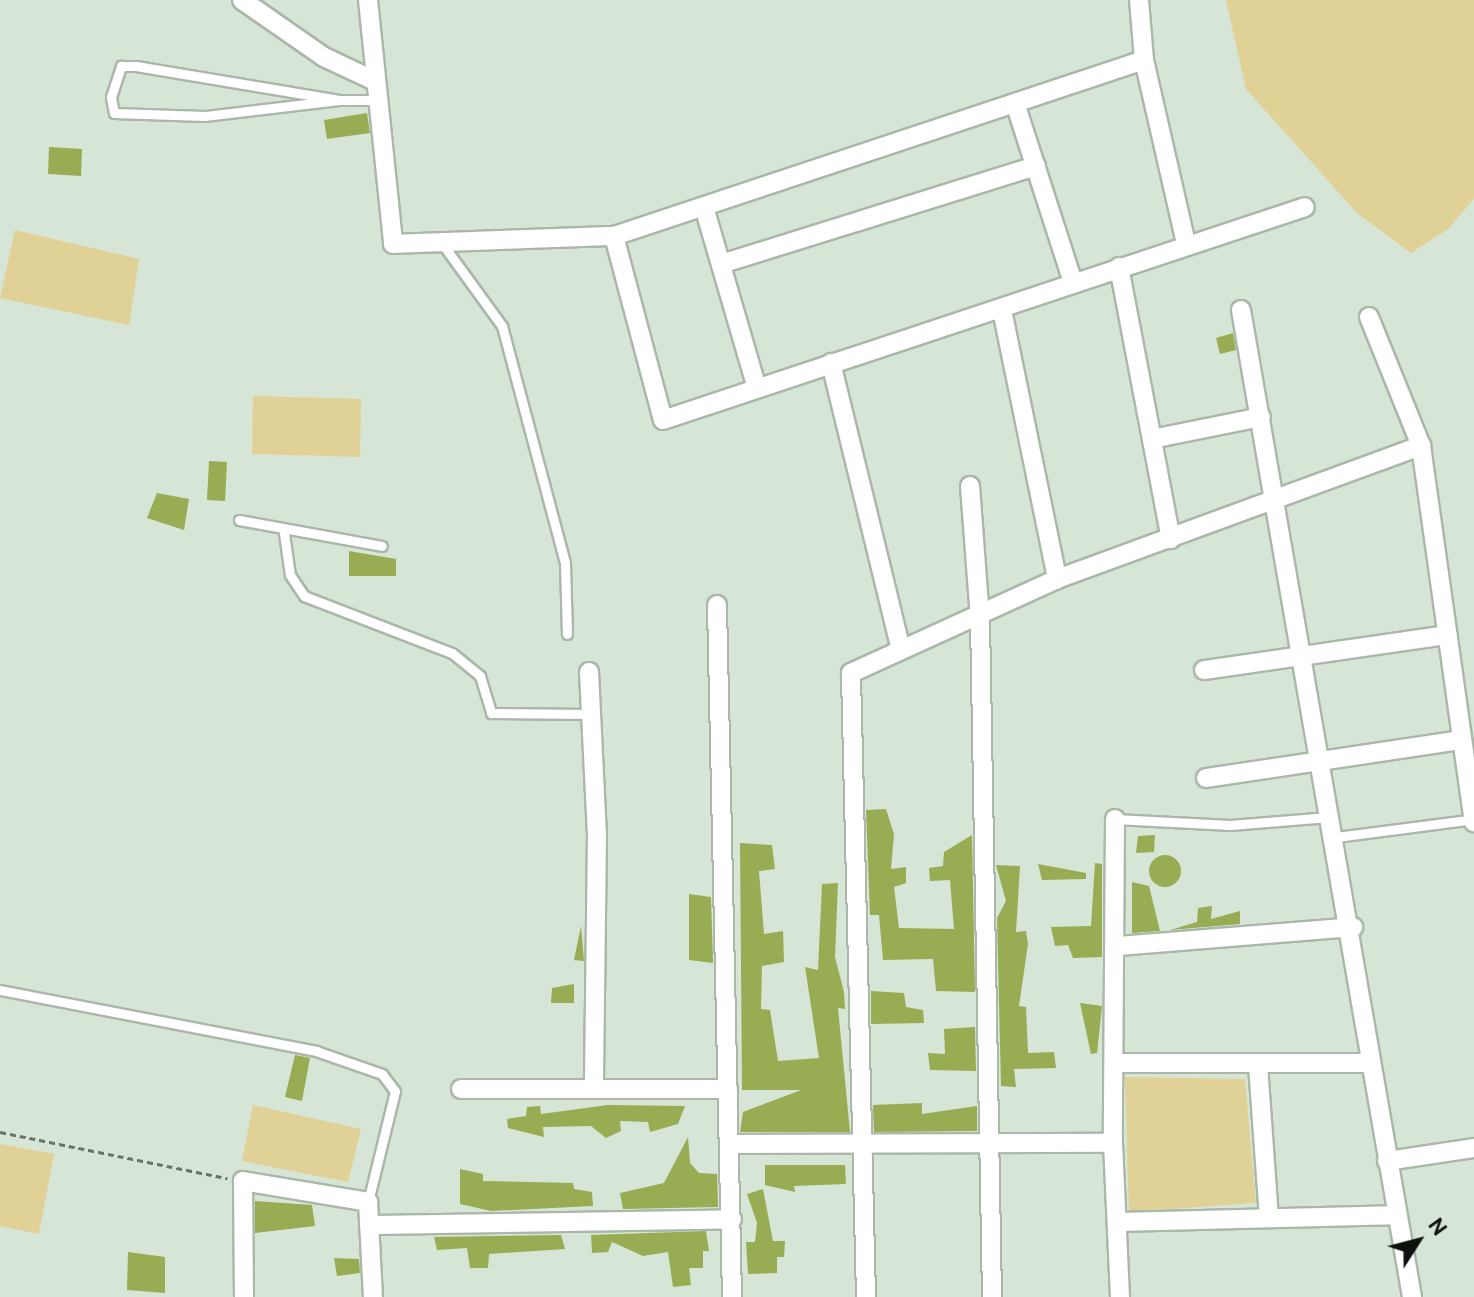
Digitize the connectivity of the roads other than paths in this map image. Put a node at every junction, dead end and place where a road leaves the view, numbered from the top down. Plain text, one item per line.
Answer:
1 (242, 0) edge
2 (368, 0) edge
3 (1139, 0) edge
4 (1144, 60) junction
5 (376, 90) junction
6 (339, 100) junction
7 (1015, 103) junction
8 (1036, 166) junction
9 (704, 207) junction
10 (1305, 207) dead end
11 (614, 236) junction
12 (441, 242) junction
13 (1186, 244) junction
14 (721, 264) junction
15 (1119, 267) junction
16 (1073, 283) junction
17 (1002, 310) junction
18 (1241, 310) dead end
19 (1369, 317) dead end
20 (831, 363) junction
21 (757, 388) junction
22 (1261, 417) junction
23 (1152, 439) junction
24 (1421, 446) junction
25 (970, 486) dead end
26 (1277, 501) junction
27 (239, 520) dead end
28 (284, 533) junction
29 (1171, 539) junction
30 (382, 546) dead end
31 (1057, 579) junction
32 (717, 605) dead end
33 (980, 618) junction
34 (567, 634) dead end
35 (1447, 635) junction
36 (900, 647) junction
37 (1304, 656) junction
38 (1204, 670) dead end
39 (589, 672) dead end
40 (591, 714) junction
41 (1461, 740) junction
42 (1323, 763) junction
43 (1206, 778) dead end
44 (1333, 816) junction
45 (1115, 819) joint
46 (1474, 820) edge
47 (1336, 837) junction
48 (1353, 927) junction
49 (1118, 946) junction
50 (0, 990) edge
51 (1115, 1063) junction
52 (1369, 1063) junction
53 (1258, 1065) junction
54 (461, 1089) dead end
55 (594, 1089) junction
56 (728, 1089) junction
57 (991, 1143) junction
58 (1113, 1143) junction
59 (732, 1144) junction
60 (860, 1147) junction
61 (1474, 1148) edge
62 (1387, 1161) junction
63 (368, 1202) junction
64 (1394, 1215) junction
65 (1269, 1218) junction
66 (732, 1219) junction
67 (1117, 1222) junction
68 (369, 1225) junction
69 (244, 1297) edge
70 (373, 1297) edge
71 (732, 1297) edge
72 (866, 1297) edge
73 (992, 1297) edge
74 (1120, 1297) edge
75 (1412, 1297) edge

1 - 5 street
2 - 5 street
3 - 4 street
4 - 7 street
4 - 13 street
5 - 6 lane
5 - 12 street
6 - 6 lane
7 - 8 street
7 - 9 street
8 - 14 street
8 - 16 street
9 - 11 street
9 - 14 street
10 - 13 street
11 - 12 street
11 - 21 street
12 - 34 lane
13 - 15 street
14 - 21 street
15 - 16 street
15 - 23 street
16 - 17 street
17 - 20 street
17 - 31 street
18 - 22 street
19 - 24 street
20 - 21 street
20 - 36 street
22 - 23 street
22 - 26 street
23 - 29 street
24 - 26 street
24 - 35 street
25 - 33 street
26 - 29 street
26 - 37 street
27 - 28 lane
28 - 30 lane
28 - 40 lane
29 - 31 street
31 - 33 street
32 - 56 street
33 - 36 street
33 - 57 street
35 - 37 street
35 - 41 street
36 - 60 street
37 - 38 street
37 - 42 street
39 - 40 street
40 - 55 street
41 - 42 street
41 - 46 street
42 - 43 street
42 - 44 street
44 - 45 lane
44 - 47 street
45 - 49 street
46 - 47 lane
47 - 48 street
48 - 49 street
48 - 52 street
49 - 51 street
50 - 63 lane
51 - 53 street
51 - 58 street
52 - 53 street
52 - 62 street
53 - 65 street
54 - 55 street
55 - 56 street
56 - 59 street
57 - 58 street
57 - 60 street
57 - 73 street
58 - 67 street
59 - 60 street
59 - 66 street
60 - 72 street
61 - 62 street
62 - 64 street
63 - 68 street
63 - 69 street
64 - 65 street
64 - 75 street
65 - 67 street
66 - 68 street
66 - 71 street
67 - 74 street
68 - 70 street

